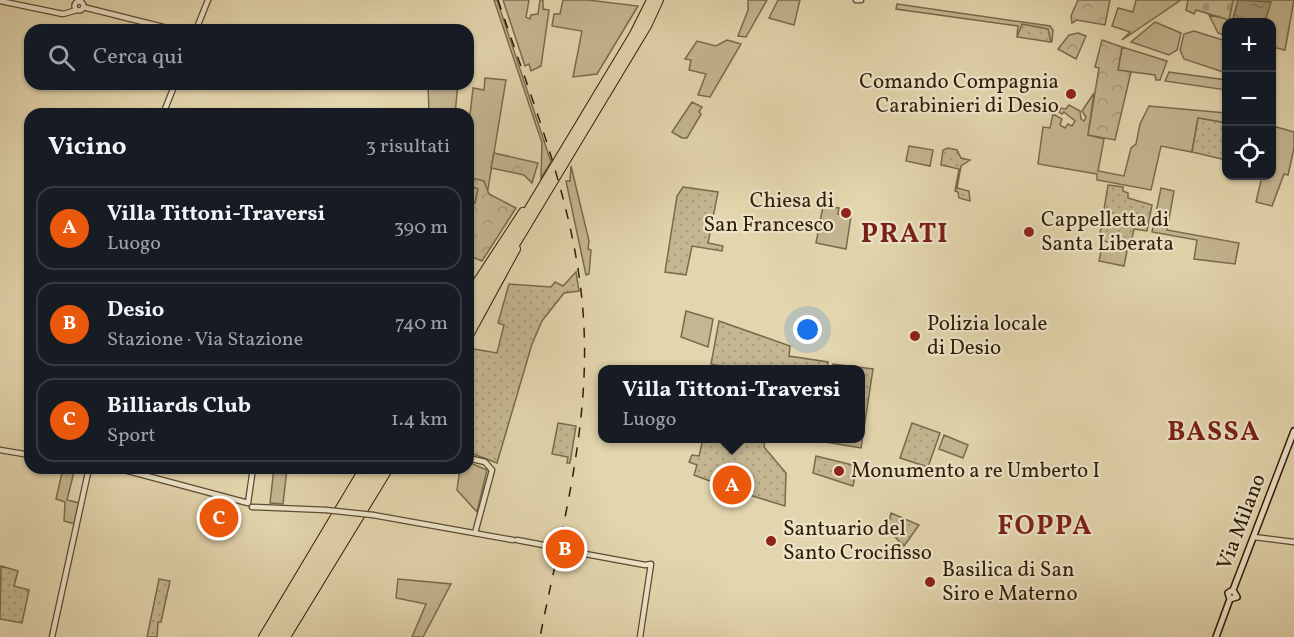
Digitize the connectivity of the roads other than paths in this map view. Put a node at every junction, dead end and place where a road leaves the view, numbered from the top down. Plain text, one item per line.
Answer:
1 (208, 0) edge
2 (651, 0) edge
3 (659, 0) edge
4 (856, 0) edge
5 (861, 0) edge
6 (0, 1) edge
7 (151, 24) edge
8 (198, 24) edge
9 (173, 90) edge
10 (166, 108) edge
11 (533, 203) junction
12 (523, 231) junction
13 (474, 286) edge
14 (474, 300) edge
15 (474, 313) edge
16 (474, 326) edge
17 (1294, 431) edge
18 (0, 450) edge
19 (24, 454) edge
20 (474, 459) edge
21 (87, 474) edge
22 (138, 474) edge
23 (252, 474) edge
24 (360, 474) edge
25 (369, 474) edge
26 (377, 474) edge
27 (385, 474) edge
28 (250, 505) junction
29 (476, 532) junction
30 (1254, 537) junction
31 (1294, 542) edge
32 (554, 547) tunnel mouth
33 (569, 551) tunnel mouth
34 (643, 636) edge
35 (52, 637) edge
36 (263, 637) edge
37 (271, 637) edge
38 (278, 637) edge
39 (286, 637) edge
40 (1216, 637) edge

1 - 8 street
2 - 11 highway
3 - 12 highway
4 - 5 street
6 - 7 street
9 - 10 street
11 - 13 highway
11 - 14 highway
12 - 15 highway
12 - 16 highway
17 - 30 main road, Via Milano
18 - 19 street
20 - 29 street
21 - 35 street
22 - 28 street
23 - 28 street
24 - 36 highway
25 - 37 highway
26 - 38 highway
27 - 39 highway
28 - 29 street, bridge
29 - 32 street
30 - 31 street
30 - 40 main road, Via Milano
33 - 34 street

